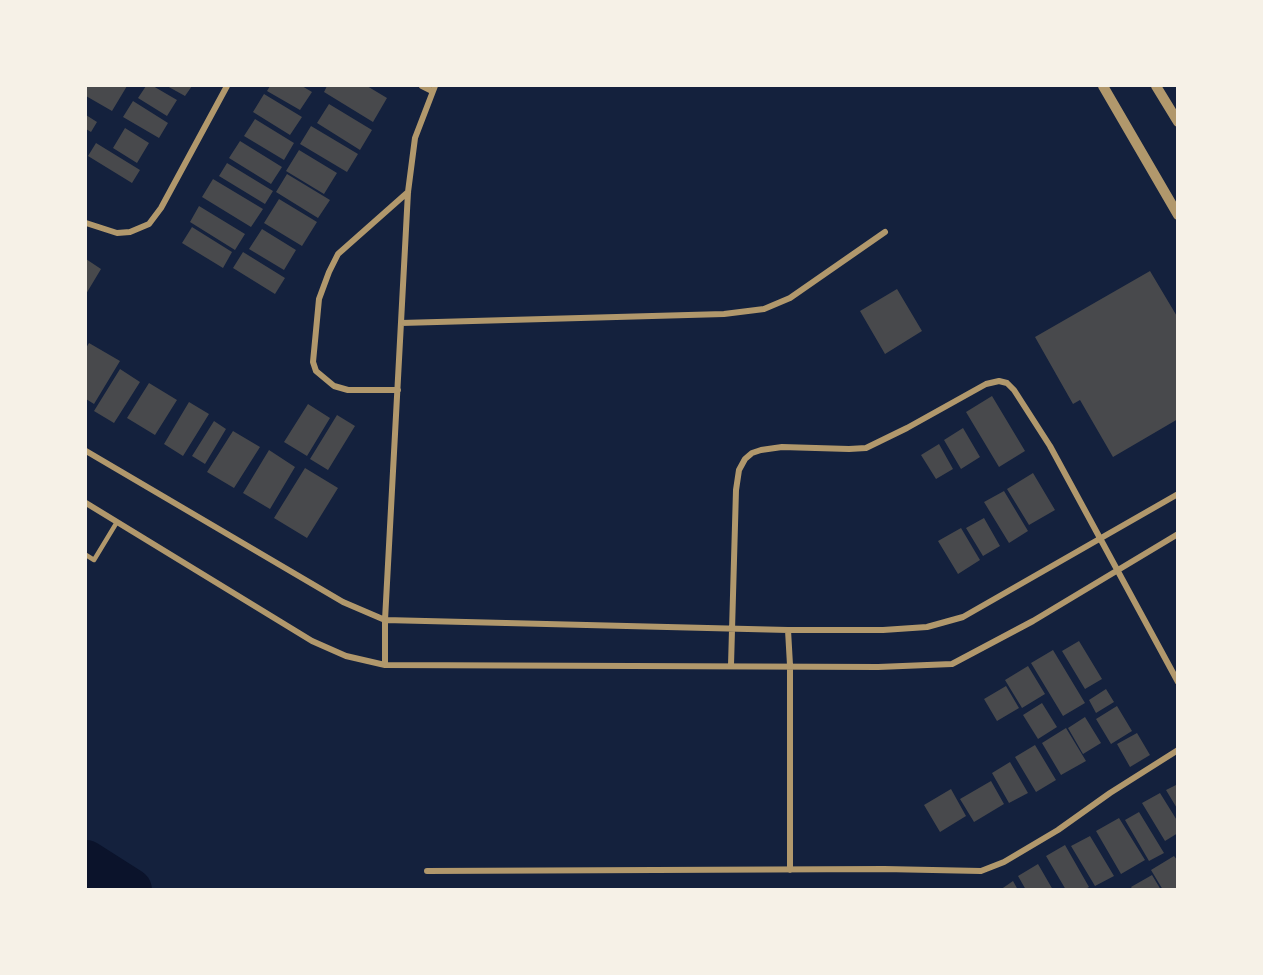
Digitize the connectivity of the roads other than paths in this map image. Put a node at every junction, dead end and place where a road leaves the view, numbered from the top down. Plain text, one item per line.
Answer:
1 (227, 86) edge
2 (422, 86) edge
3 (1103, 86) edge
4 (1156, 86) edge
5 (433, 88) edge
6 (1178, 122) edge
7 (408, 192) junction
8 (1178, 215) edge
9 (86, 223) edge
10 (885, 232) dead end
11 (401, 324) junction
12 (398, 390) junction
13 (86, 451) edge
14 (1178, 494) edge
15 (86, 503) edge
16 (117, 522) junction
17 (1178, 534) edge
18 (1099, 539) junction
19 (86, 555) edge
20 (1117, 570) junction
21 (385, 620) junction
22 (731, 628) junction
23 (788, 630) junction
24 (385, 665) junction
25 (731, 665) junction
26 (790, 665) junction
27 (1178, 682) edge
28 (1178, 750) edge
29 (790, 870) junction
30 (427, 871) dead end

1 - 9 street
2 - 5 street
3 - 8 street
4 - 6 street
5 - 7 street
7 - 11 street
7 - 12 street
10 - 11 street
11 - 12 street
12 - 21 street
13 - 21 street
14 - 18 street
15 - 16 street
16 - 19 lane
16 - 24 street
17 - 20 street
18 - 20 street
18 - 22 street
18 - 23 street
20 - 26 street
20 - 27 street
21 - 22 street
21 - 24 street
22 - 23 street
22 - 25 street
23 - 26 street
24 - 25 street
25 - 26 street
26 - 29 street
28 - 29 street
29 - 30 street

